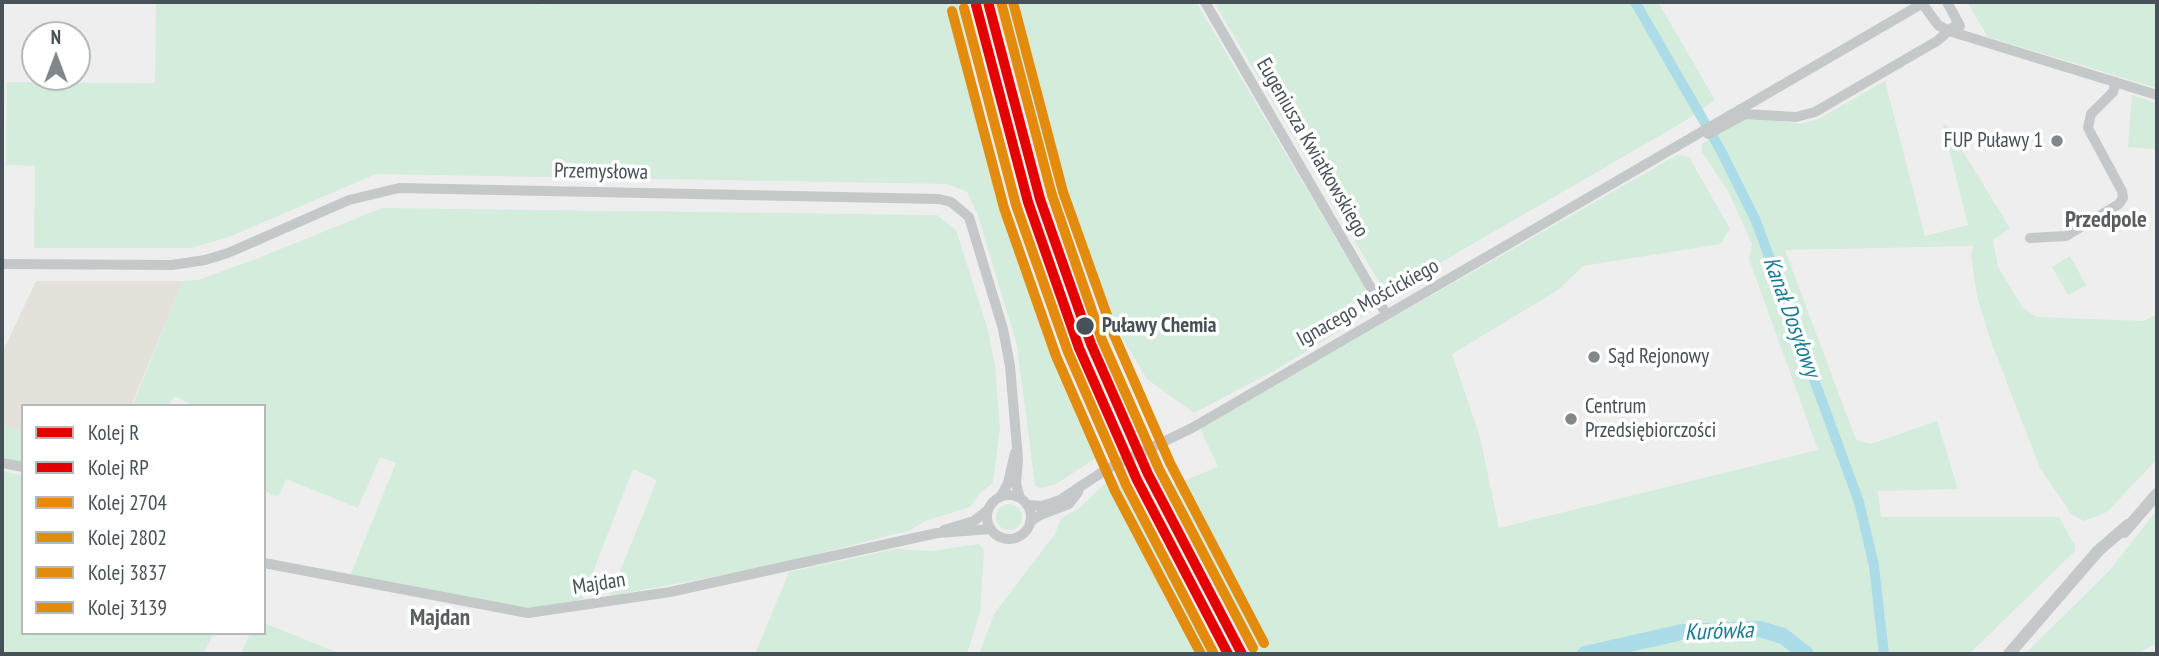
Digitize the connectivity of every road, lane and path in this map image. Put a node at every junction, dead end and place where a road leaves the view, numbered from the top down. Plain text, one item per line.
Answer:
1 (1205, 2) edge
2 (1947, 2) edge
3 (1924, 3) edge
4 (1958, 23) junction
5 (1949, 31) junction
6 (1965, 36) junction
7 (2116, 82) junction
8 (1769, 92) junction
9 (2157, 95) edge
10 (1771, 115) junction
11 (1721, 123) junction
12 (2030, 238) dead end
13 (2, 264) edge
14 (1386, 314) junction
15 (1016, 449) junction
16 (2, 463) edge
17 (21, 467) edge
18 (1080, 490) junction
19 (2157, 494) edge
20 (1001, 496) junction
21 (1023, 501) junction
22 (988, 510) junction
23 (1030, 522) junction
24 (991, 529) junction
25 (937, 533) junction
26 (266, 564) edge
27 (2009, 654) edge

1 - 14 street, Eugeniusza Kwiatkowskiego
2 - 4 street
3 - 5 street
3 - 8 street, Ignacego Mościckiego
4 - 5 street, Ignacego Mościckiego
4 - 6 street
5 - 6 street
5 - 10 street, Ignacego Mościckiego
6 - 7 street
7 - 9 street
7 - 12 street
8 - 10 street
8 - 11 street, Ignacego Mościckiego
10 - 11 street, Ignacego Mościckiego
11 - 14 street, Ignacego Mościckiego
13 - 15 street, Przemysłowa
14 - 18 street, Ignacego Mościckiego
15 - 20 street, Przemysłowa
15 - 21 street, Przemysłowa
16 - 17 street
18 - 21 street, Ignacego Mościckiego
18 - 23 street, Ignacego Mościckiego
19 - 27 street
20 - 21 street
20 - 22 street
21 - 23 street
22 - 24 street
22 - 25 street, Majdan
23 - 24 street
24 - 25 street, Majdan
25 - 26 street, Majdan

